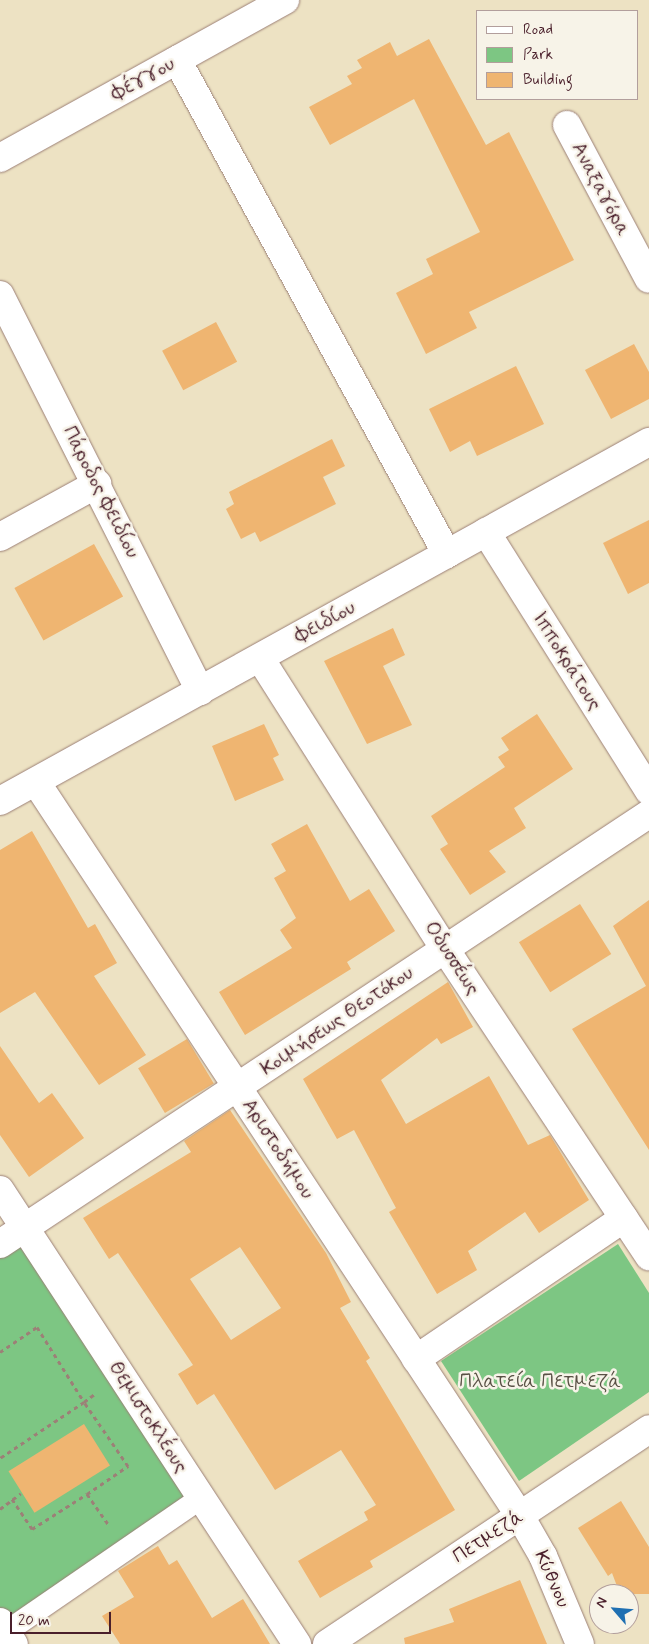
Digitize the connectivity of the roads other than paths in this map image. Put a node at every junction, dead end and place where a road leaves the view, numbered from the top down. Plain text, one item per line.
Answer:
1 (285, 0) edge
2 (177, 60) junction
3 (567, 125) dead end
4 (0, 158) edge
5 (649, 278) edge
6 (0, 295) edge
7 (649, 442) edge
8 (97, 484) junction
9 (486, 532) junction
10 (0, 537) edge
11 (447, 554) junction
12 (260, 658) junction
13 (200, 691) junction
14 (36, 782) junction
15 (649, 791) edge
16 (0, 801) edge
17 (649, 814) edge
18 (445, 949) junction
19 (237, 1087) junction
20 (0, 1190) edge
21 (624, 1218) junction
22 (24, 1227) junction
23 (0, 1244) edge
24 (649, 1256) edge
25 (416, 1358) junction
26 (649, 1429) edge
27 (202, 1498) junction
28 (520, 1516) junction
29 (7, 1633) edge
30 (297, 1644) edge
31 (327, 1644) edge
32 (580, 1644) edge

1 - 2 street, Φέγγου
2 - 4 street, Φέγγου
2 - 11 street
3 - 5 street, Αναξαγόρα
6 - 8 street, Πάροδος Φειδίου
7 - 9 street, Φειδίου
8 - 10 street
8 - 13 street, Πάροδος Φειδίου
9 - 11 street, Φειδίου
9 - 15 street, Ιπποκράτους
11 - 12 street, Φειδίου
12 - 13 street, Φειδίου
12 - 18 street, Οδυσσέως
13 - 14 street, Φειδίου
14 - 16 street, Φειδίου
14 - 19 street, Αριστοδήμου
17 - 18 street, Κοιμήσεως Θεοτόκου
18 - 19 street, Κοιμήσεως Θεοτόκου
18 - 21 street, Οδυσσέως
19 - 22 street, Κοιμήσεως Θεοτόκου
19 - 25 street, Αριστοδήμου
20 - 22 street, Θεμιστοκλέους
21 - 24 street, Οδυσσέως
21 - 25 street
22 - 23 street, Κοιμήσεως Θεοτόκου
22 - 27 street, Θεμιστοκλέους
25 - 28 street, Αριστοδήμου
26 - 28 street, Πετμεζά
27 - 29 street
27 - 30 street, Θεμιστοκλέους
28 - 31 street, Πετμεζά
28 - 32 street, Κύθνου

